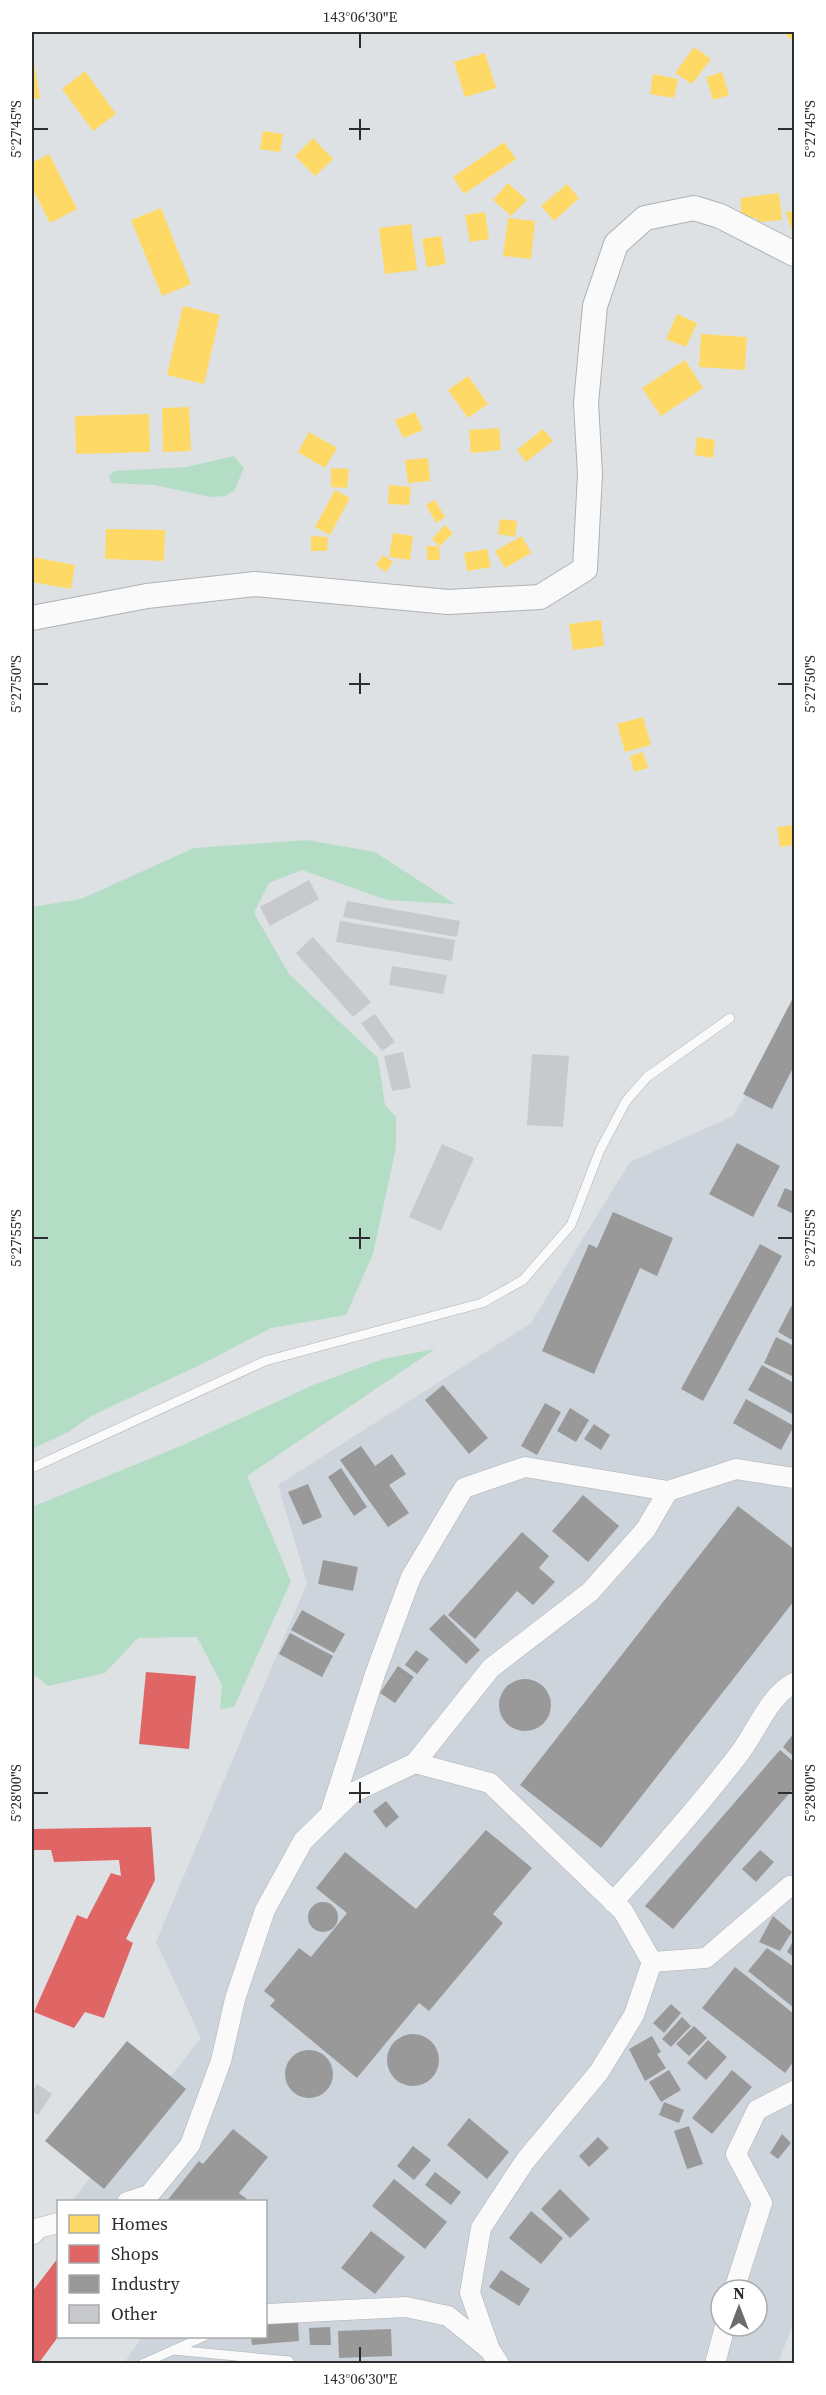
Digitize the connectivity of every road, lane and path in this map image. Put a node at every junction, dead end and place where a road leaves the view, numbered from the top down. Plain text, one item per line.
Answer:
1 (795, 254) edge
2 (32, 618) edge
3 (730, 1018) dead end
4 (32, 1468) edge
5 (795, 1478) edge
6 (668, 1491) junction
7 (795, 1683) edge
8 (415, 1763) junction
9 (331, 1814) junction
10 (795, 1888) edge
11 (614, 1902) junction
12 (652, 1962) junction
13 (795, 2091) edge
14 (149, 2198) edge
15 (57, 2223) edge
16 (32, 2235) edge
17 (738, 2278) edge
18 (267, 2314) edge
19 (203, 2338) edge
20 (721, 2338) edge
21 (173, 2350) junction
22 (495, 2357) edge
23 (142, 2364) edge
24 (290, 2364) edge
25 (715, 2364) edge

1 - 2 street
3 - 4 lane
5 - 6 street
6 - 8 street
6 - 9 street
7 - 11 street
8 - 9 street
8 - 11 street
9 - 14 street
10 - 12 street
11 - 12 street
12 - 22 street
13 - 17 street
15 - 16 street
18 - 22 street
19 - 21 lane
20 - 25 street
21 - 23 lane
21 - 24 lane

